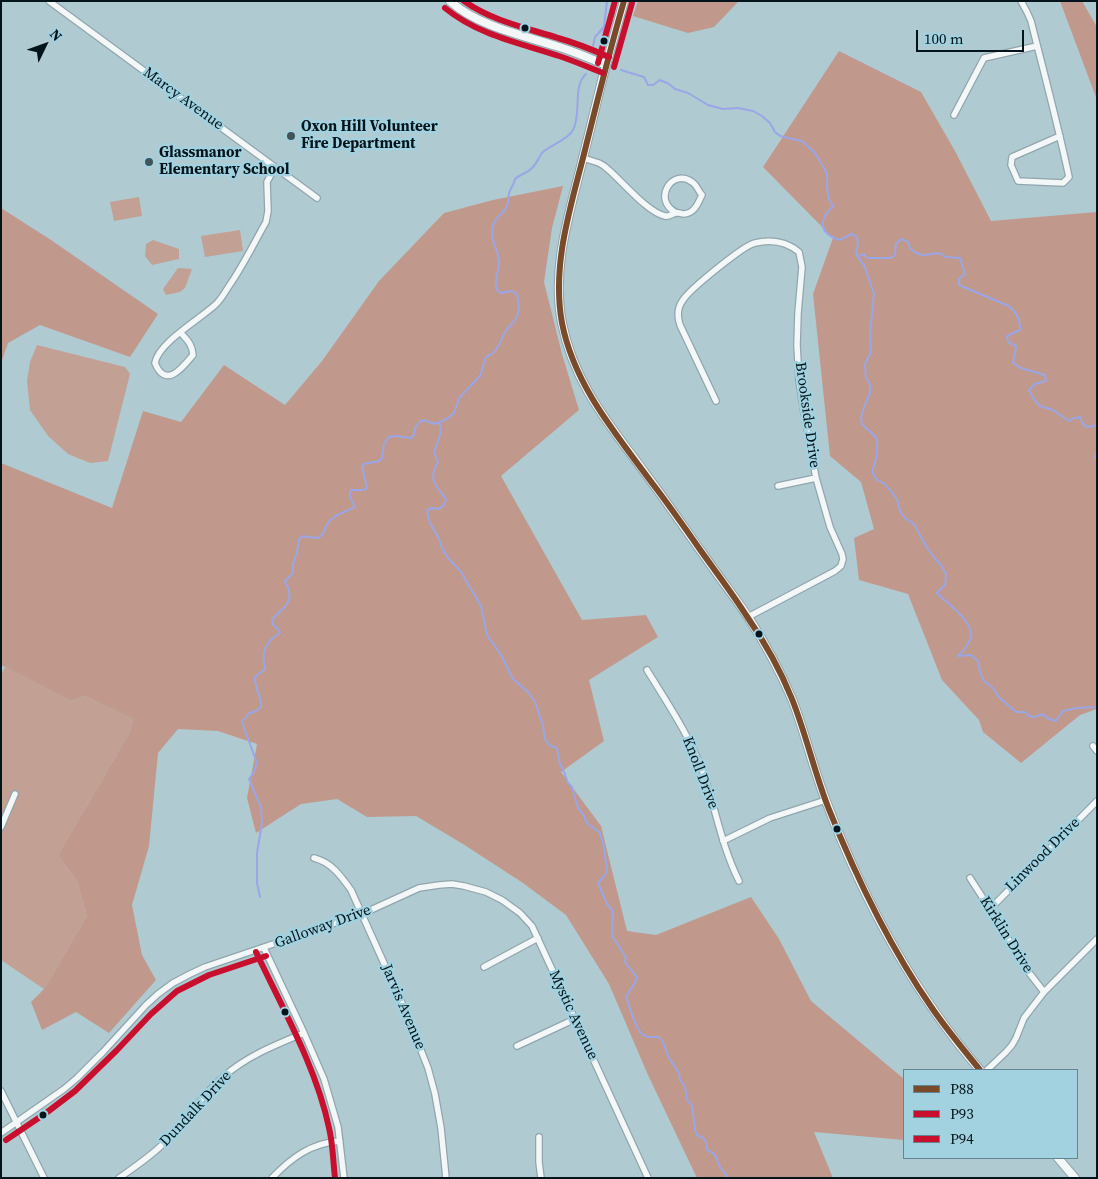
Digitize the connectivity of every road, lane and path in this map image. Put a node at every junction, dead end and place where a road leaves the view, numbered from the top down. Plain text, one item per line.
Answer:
1 (49, 1) edge
2 (450, 1) edge
3 (624, 1) edge
4 (1021, 1) edge
5 (1037, 46) junction
6 (606, 64) junction
7 (954, 115) dead end
8 (1060, 136) junction
9 (583, 158) junction
10 (275, 167) junction
11 (317, 198) dead end
12 (676, 213) junction
13 (181, 333) junction
14 (716, 401) dead end
15 (816, 478) junction
16 (778, 486) dead end
17 (748, 617) junction
18 (647, 670) dead end
19 (15, 794) dead end
20 (826, 800) junction
21 (1097, 801) edge
22 (1, 828) edge
23 (723, 841) junction
24 (314, 858) dead end
25 (970, 878) dead end
26 (738, 881) dead end
27 (464, 886) joint
28 (990, 909) junction
29 (362, 914) junction
30 (538, 938) junction
31 (1097, 939) edge
32 (264, 948) junction
33 (484, 967) dead end
34 (1044, 992) junction
35 (575, 1019) junction
36 (304, 1033) junction
37 (517, 1046) dead end
38 (979, 1069) edge
39 (988, 1069) edge
40 (1, 1091) edge
41 (17, 1122) junction
42 (1, 1132) edge
43 (539, 1137) dead end
44 (340, 1141) junction
45 (1059, 1159) edge
46 (44, 1178) edge
47 (119, 1178) edge
48 (272, 1178) edge
49 (344, 1178) edge
50 (446, 1178) edge
51 (541, 1178) edge
52 (648, 1178) edge
53 (1075, 1178) edge

1 - 10 street, Marcy Avenue
2 - 6 street
3 - 6 street
4 - 5 street
5 - 7 street
5 - 8 street
6 - 9 street
8 - 8 street
9 - 12 street
9 - 17 street
10 - 11 street, Marcy Avenue
10 - 13 street
12 - 12 street
13 - 13 street
14 - 15 street, Brookside Drive
15 - 16 street
15 - 17 street, Brookside Drive
17 - 20 street
18 - 23 street, Knoll Drive
19 - 22 street
20 - 23 street
20 - 38 street
21 - 28 street, Linwood Drive
23 - 26 street, Knoll Drive
24 - 29 street, Jarvis Avenue
25 - 28 street, Kirklin Drive
27 - 29 street, Galloway Drive
27 - 30 street, Mystic Avenue
28 - 34 street, Kirklin Drive
29 - 32 street, Galloway Drive
29 - 50 street, Jarvis Avenue
30 - 33 street
30 - 35 street, Mystic Avenue
31 - 34 street
32 - 36 street
32 - 41 street, Galloway Drive
34 - 39 street
35 - 37 street
35 - 52 street, Mystic Avenue
36 - 44 street
36 - 47 street, Dundalk Drive
40 - 41 street
41 - 42 street, Galloway Drive
41 - 46 street
43 - 51 street
44 - 48 street
44 - 49 street
45 - 53 street

